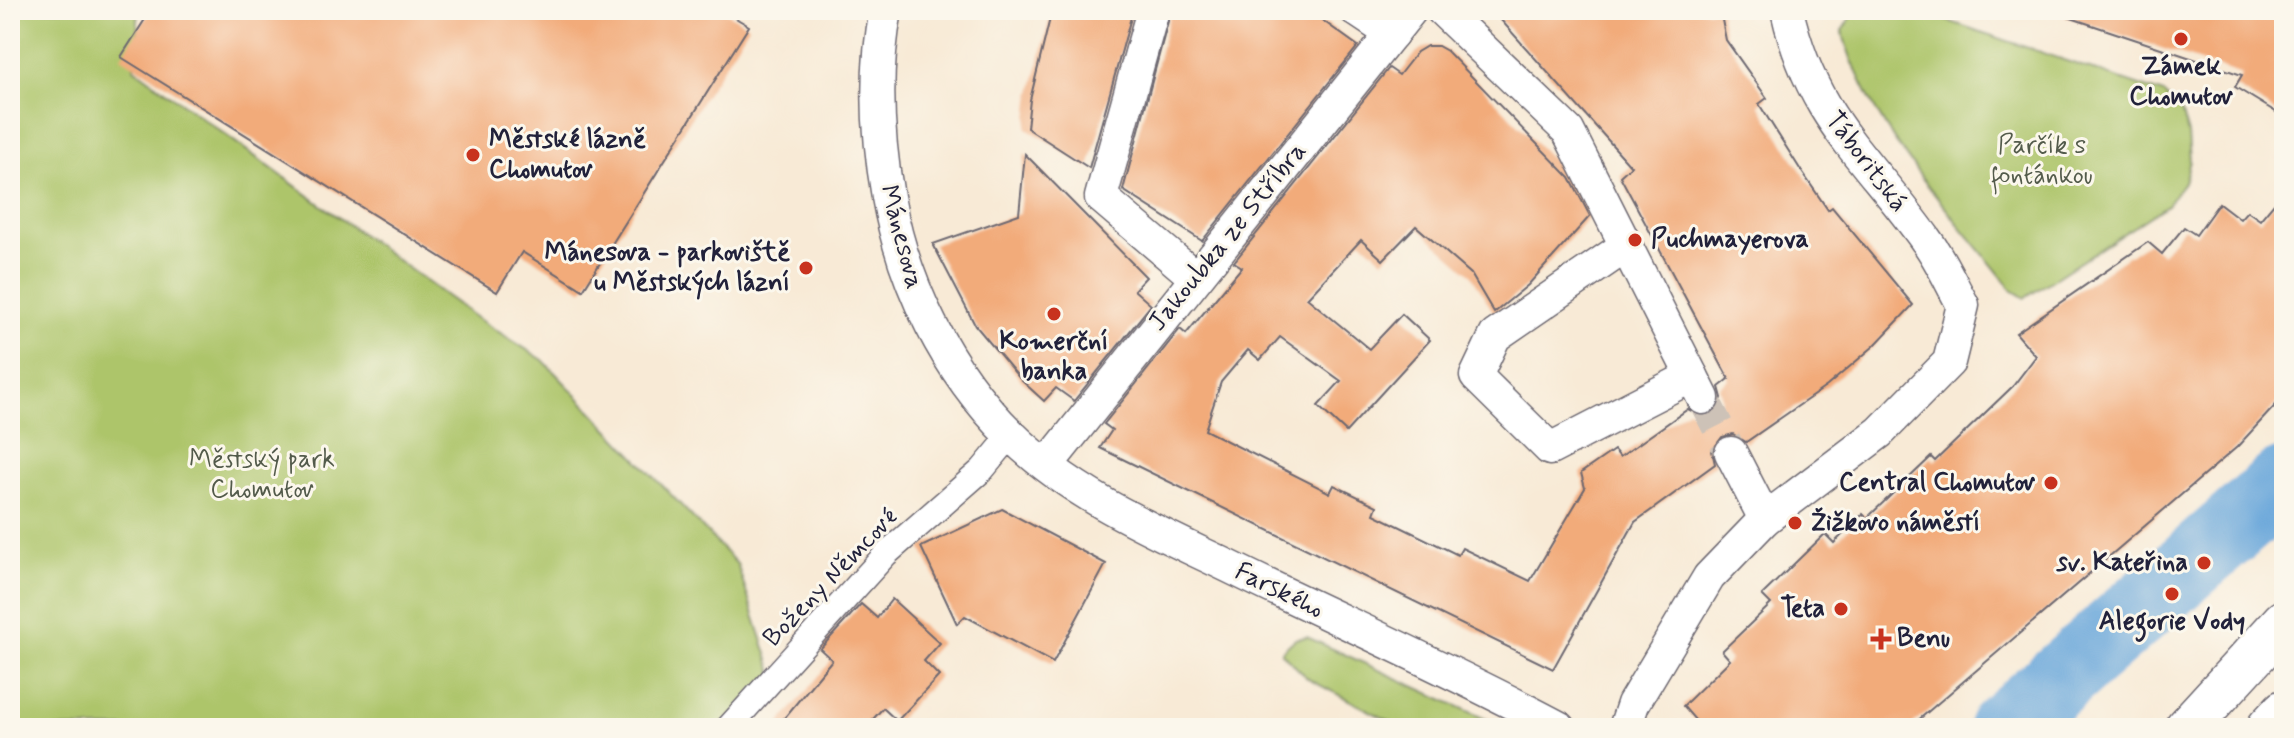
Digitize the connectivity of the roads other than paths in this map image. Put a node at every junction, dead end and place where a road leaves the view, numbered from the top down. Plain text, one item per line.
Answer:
1 (886, 10) edge
2 (1153, 10) edge
3 (1356, 10) edge
4 (1442, 10) edge
5 (1787, 10) edge
6 (1401, 22) edge
7 (1626, 246) junction
8 (1195, 277) junction
9 (1011, 435) junction
10 (1731, 453) tunnel mouth
11 (1047, 465) junction
12 (1765, 519) junction
13 (2284, 622) edge
14 (2284, 712) edge
15 (728, 728) edge
16 (1560, 728) edge
17 (1625, 728) edge
18 (2187, 728) edge
19 (2269, 728) edge

1 - 9 street, Mánesova
2 - 8 street
3 - 6 street
4 - 7 street
5 - 12 street, Táboritská
6 - 8 street, Jakoubka ze Stříbra
7 - 7 street
8 - 11 street, Jakoubka ze Stříbra
9 - 11 street, Farského
9 - 15 street, Boženy Němcové
10 - 12 street
11 - 16 street, Farského
12 - 17 street
13 - 18 main road
14 - 19 main road

